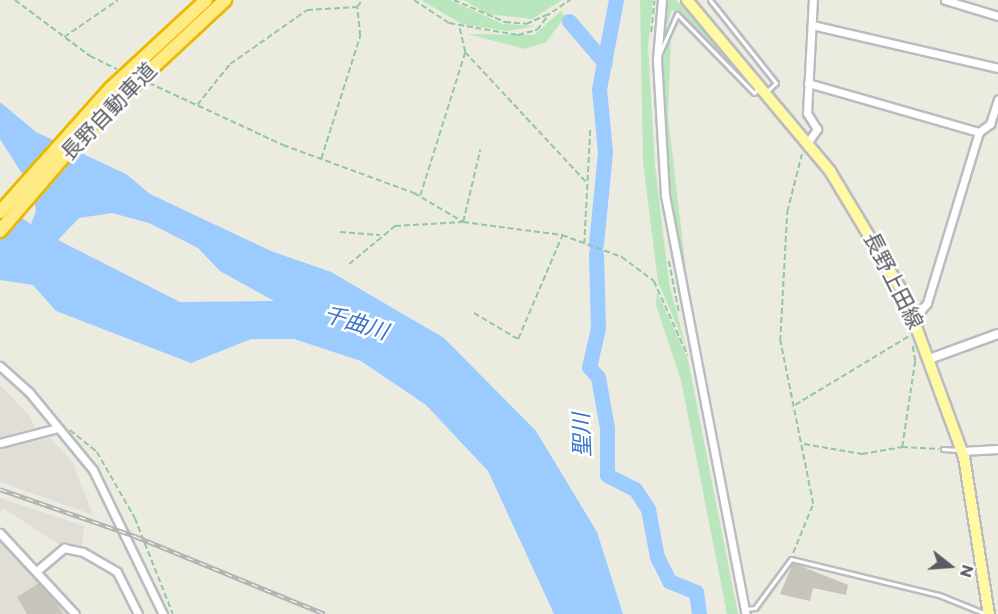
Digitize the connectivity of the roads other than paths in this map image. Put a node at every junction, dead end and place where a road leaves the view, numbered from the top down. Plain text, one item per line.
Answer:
1 (206, 0) edge
2 (225, 0) edge
3 (662, 0) edge
4 (687, 0) edge
5 (710, 0) edge
6 (813, 0) edge
7 (945, 0) edge
8 (998, 16) edge
9 (812, 25) junction
10 (657, 60) junction
11 (998, 68) edge
12 (808, 83) junction
13 (765, 88) junction
14 (998, 99) edge
15 (979, 132) junction
16 (808, 142) junction
17 (0, 212) edge
18 (0, 231) edge
19 (915, 317) junction
20 (998, 334) edge
21 (932, 358) junction
22 (0, 366) edge
23 (58, 428) junction
24 (0, 442) edge
25 (943, 449) road end
26 (998, 449) edge
27 (962, 451) junction
28 (0, 533) edge
29 (39, 569) junction
30 (965, 609) junction
31 (746, 612) edge
32 (75, 614) edge
33 (138, 614) edge
34 (163, 614) edge
35 (963, 614) edge
36 (987, 614) edge

1 - 17 highway, 長野自動車道, bridge
2 - 18 highway, 長野自動車道, bridge
3 - 10 street
4 - 13 main road, 長野上田線
5 - 13 lane
6 - 9 street
7 - 8 street
9 - 11 street
9 - 12 street
10 - 13 lane
10 - 31 street
12 - 15 street
12 - 16 street
13 - 16 main road, 長野上田線
14 - 15 street
15 - 19 street
16 - 19 main road, 長野上田線
19 - 21 main road, 長野上田線
20 - 21 street
21 - 27 main road, 長野上田線
22 - 23 street
23 - 24 street
23 - 34 street
25 - 27 lane
26 - 27 street
27 - 36 main road, 長野上田線
28 - 29 street
29 - 32 street
29 - 33 street
30 - 31 lane
30 - 35 lane
30 - 36 lane

